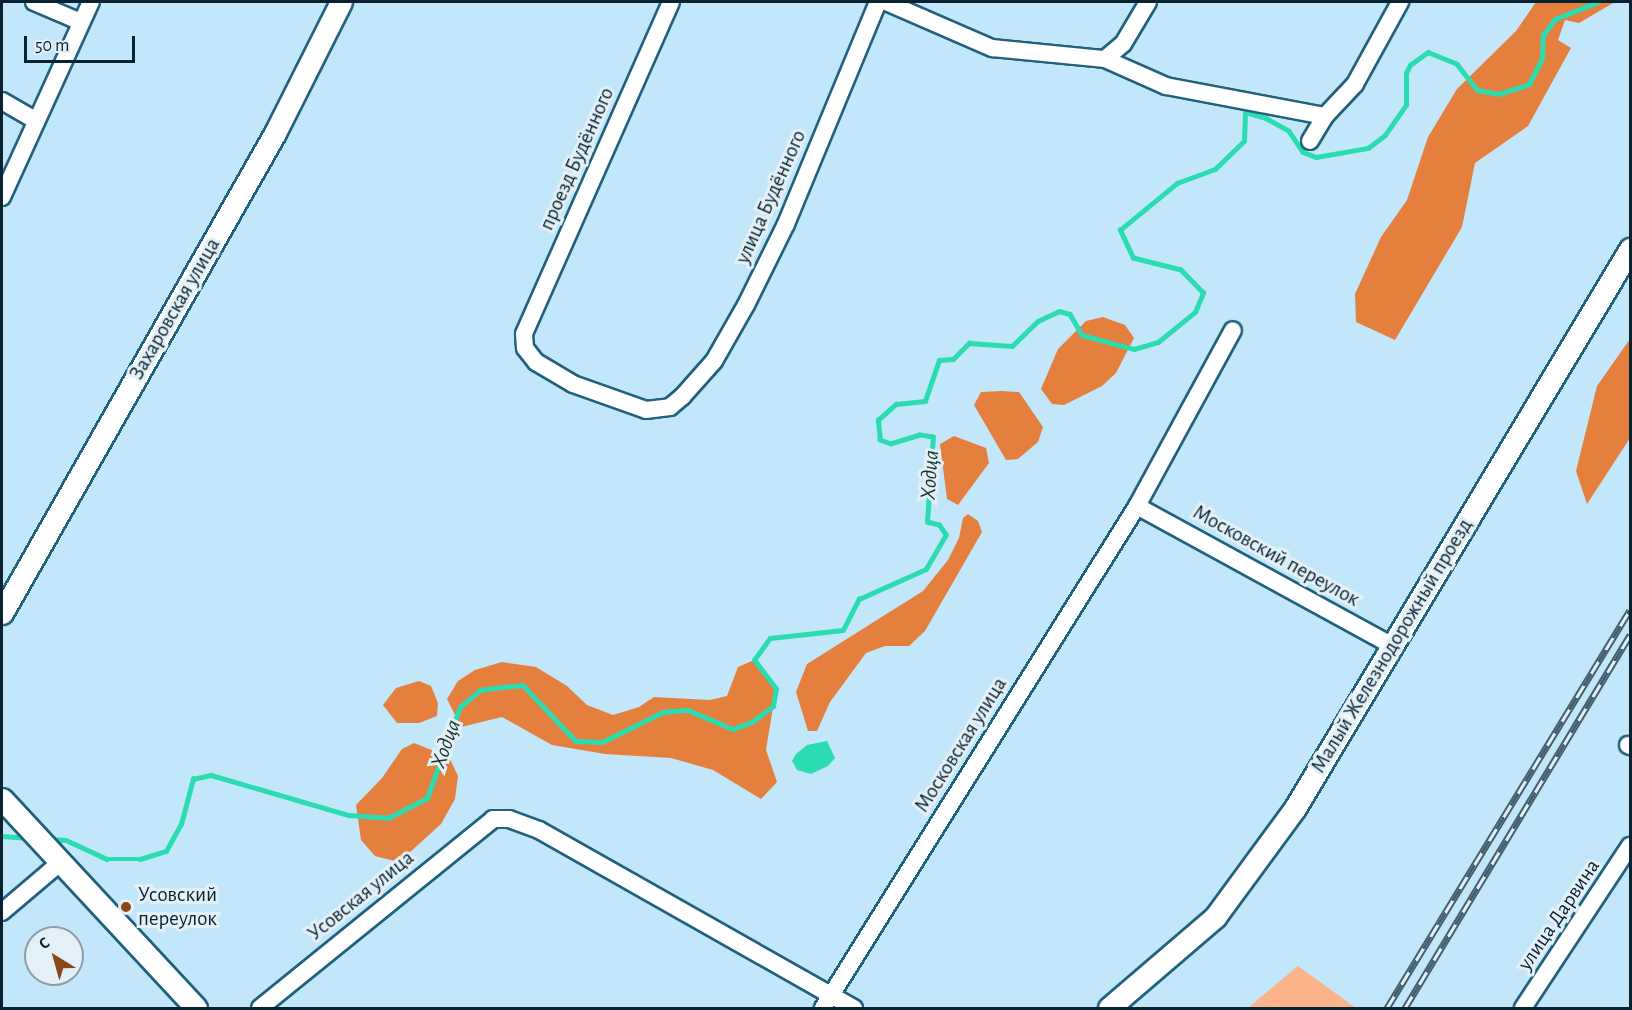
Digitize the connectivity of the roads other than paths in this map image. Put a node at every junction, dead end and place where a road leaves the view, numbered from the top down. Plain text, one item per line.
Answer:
1 (34, 2) edge
2 (91, 2) edge
3 (341, 2) edge
4 (671, 2) edge
5 (878, 2) edge
6 (886, 2) edge
7 (1148, 2) edge
8 (1400, 2) edge
9 (81, 22) junction
10 (1105, 59) junction
11 (2, 101) edge
12 (1325, 116) junction
13 (36, 121) junction
14 (1310, 141) dead end
15 (2, 197) edge
16 (1630, 249) edge
17 (1233, 330) dead end
18 (682, 397) joint
19 (1137, 506) junction
20 (2, 613) edge
21 (1393, 646) junction
22 (2, 799) edge
23 (1630, 846) edge
24 (54, 855) junction
25 (2, 912) edge
26 (827, 1002) edge
27 (196, 1008) edge
28 (260, 1008) edge
29 (854, 1008) edge
30 (1109, 1008) edge
31 (1523, 1008) edge

1 - 9 street
2 - 9 street
3 - 20 street, Захаровская улица
4 - 18 street, проезд Будённого
5 - 18 street, улица Будённого
6 - 10 street
7 - 10 street
8 - 12 street
9 - 13 street
10 - 12 street
11 - 13 street
12 - 14 street
13 - 15 street
16 - 21 street, Малый Железнодорожный проезд
17 - 19 street, Московская улица
19 - 21 street, Московский переулок
19 - 26 street, Московская улица
21 - 30 street, Малый Железнодорожный проезд
22 - 24 street
23 - 31 street, улица Дарвина
24 - 25 street
24 - 27 street
26 - 28 street, Усовская улица
26 - 29 street

